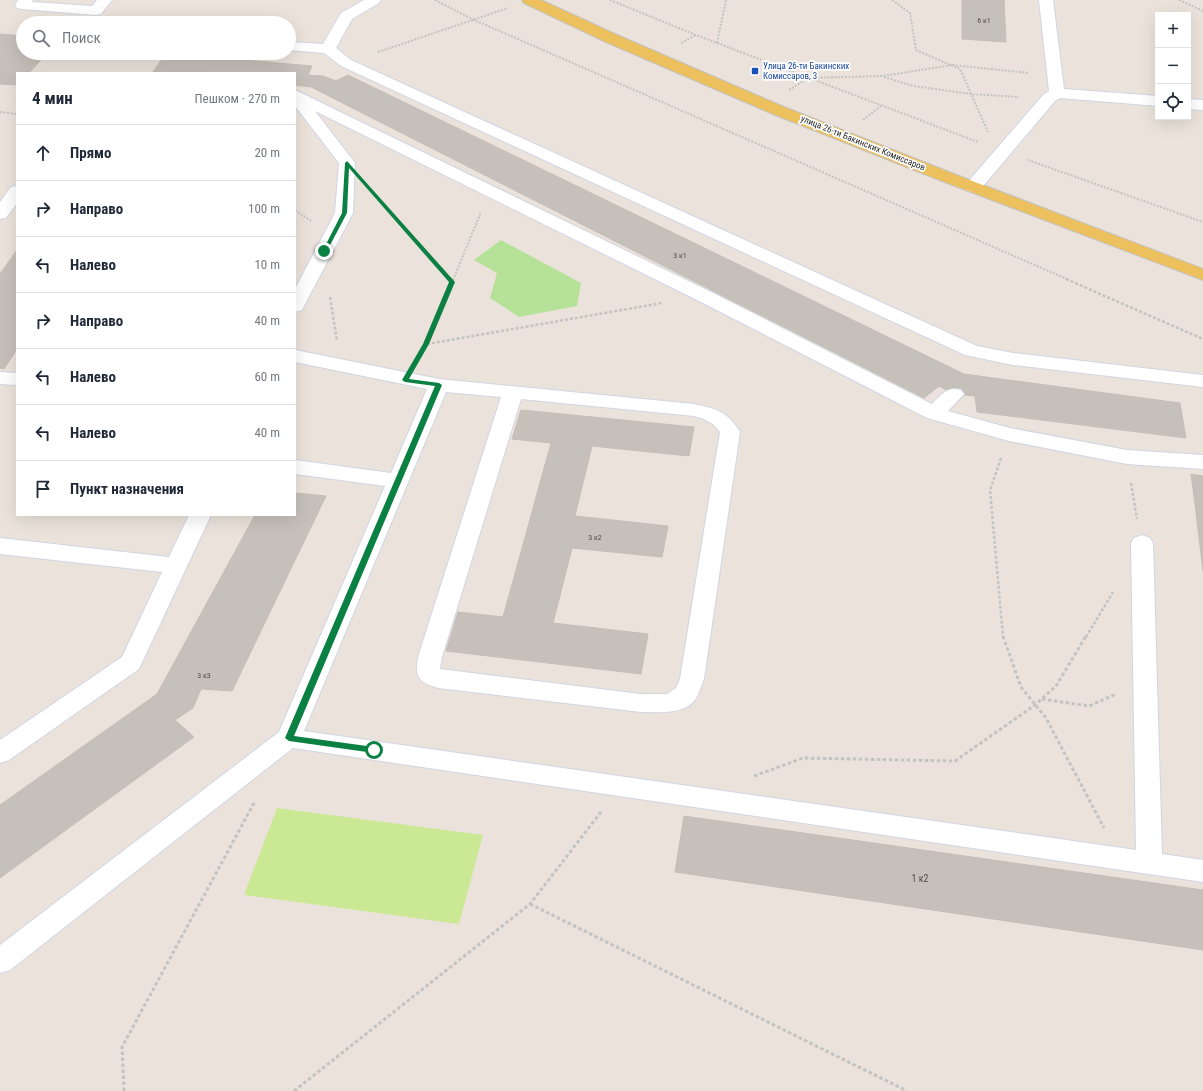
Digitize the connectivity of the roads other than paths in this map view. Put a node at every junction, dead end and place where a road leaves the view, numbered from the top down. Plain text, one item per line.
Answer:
1 (26, 0) edge
2 (105, 0) edge
3 (374, 0) edge
4 (529, 0) edge
5 (1046, 0) edge
6 (296, 47) edge
7 (328, 49) junction
8 (296, 95) edge
9 (1053, 95) junction
10 (296, 96) edge
11 (1155, 101) edge
12 (1191, 104) edge
13 (1203, 105) edge
14 (973, 187) junction
15 (16, 192) edge
16 (0, 214) edge
17 (1203, 274) edge
18 (296, 304) edge
19 (296, 356) edge
20 (0, 378) edge
21 (16, 379) edge
22 (1203, 381) edge
23 (439, 385) junction
24 (513, 392) junction
25 (954, 394) dead end
26 (934, 413) junction
27 (1203, 462) edge
28 (296, 467) edge
29 (398, 481) junction
30 (200, 516) edge
31 (1142, 544) road end
32 (0, 546) edge
33 (177, 566) junction
34 (289, 738) junction
35 (0, 753) edge
36 (1149, 863) junction
37 (1203, 870) edge
38 (0, 961) edge

1 - 2 street
3 - 7 street
4 - 14 main road, улица 26-ти Бакинских Комиссаров
5 - 9 street
6 - 7 street
7 - 22 street
8 - 26 street
9 - 11 street
9 - 14 street
10 - 18 street
12 - 13 street
14 - 17 main road, улица 26-ти Бакинских Комиссаров
15 - 16 street
19 - 23 street
20 - 21 street
23 - 24 street
23 - 29 street
24 - 24 street
25 - 26 street
26 - 27 street
28 - 29 street
29 - 34 street
30 - 33 street
31 - 36 street
32 - 33 street
33 - 35 street
34 - 36 street
34 - 38 street
36 - 37 street

